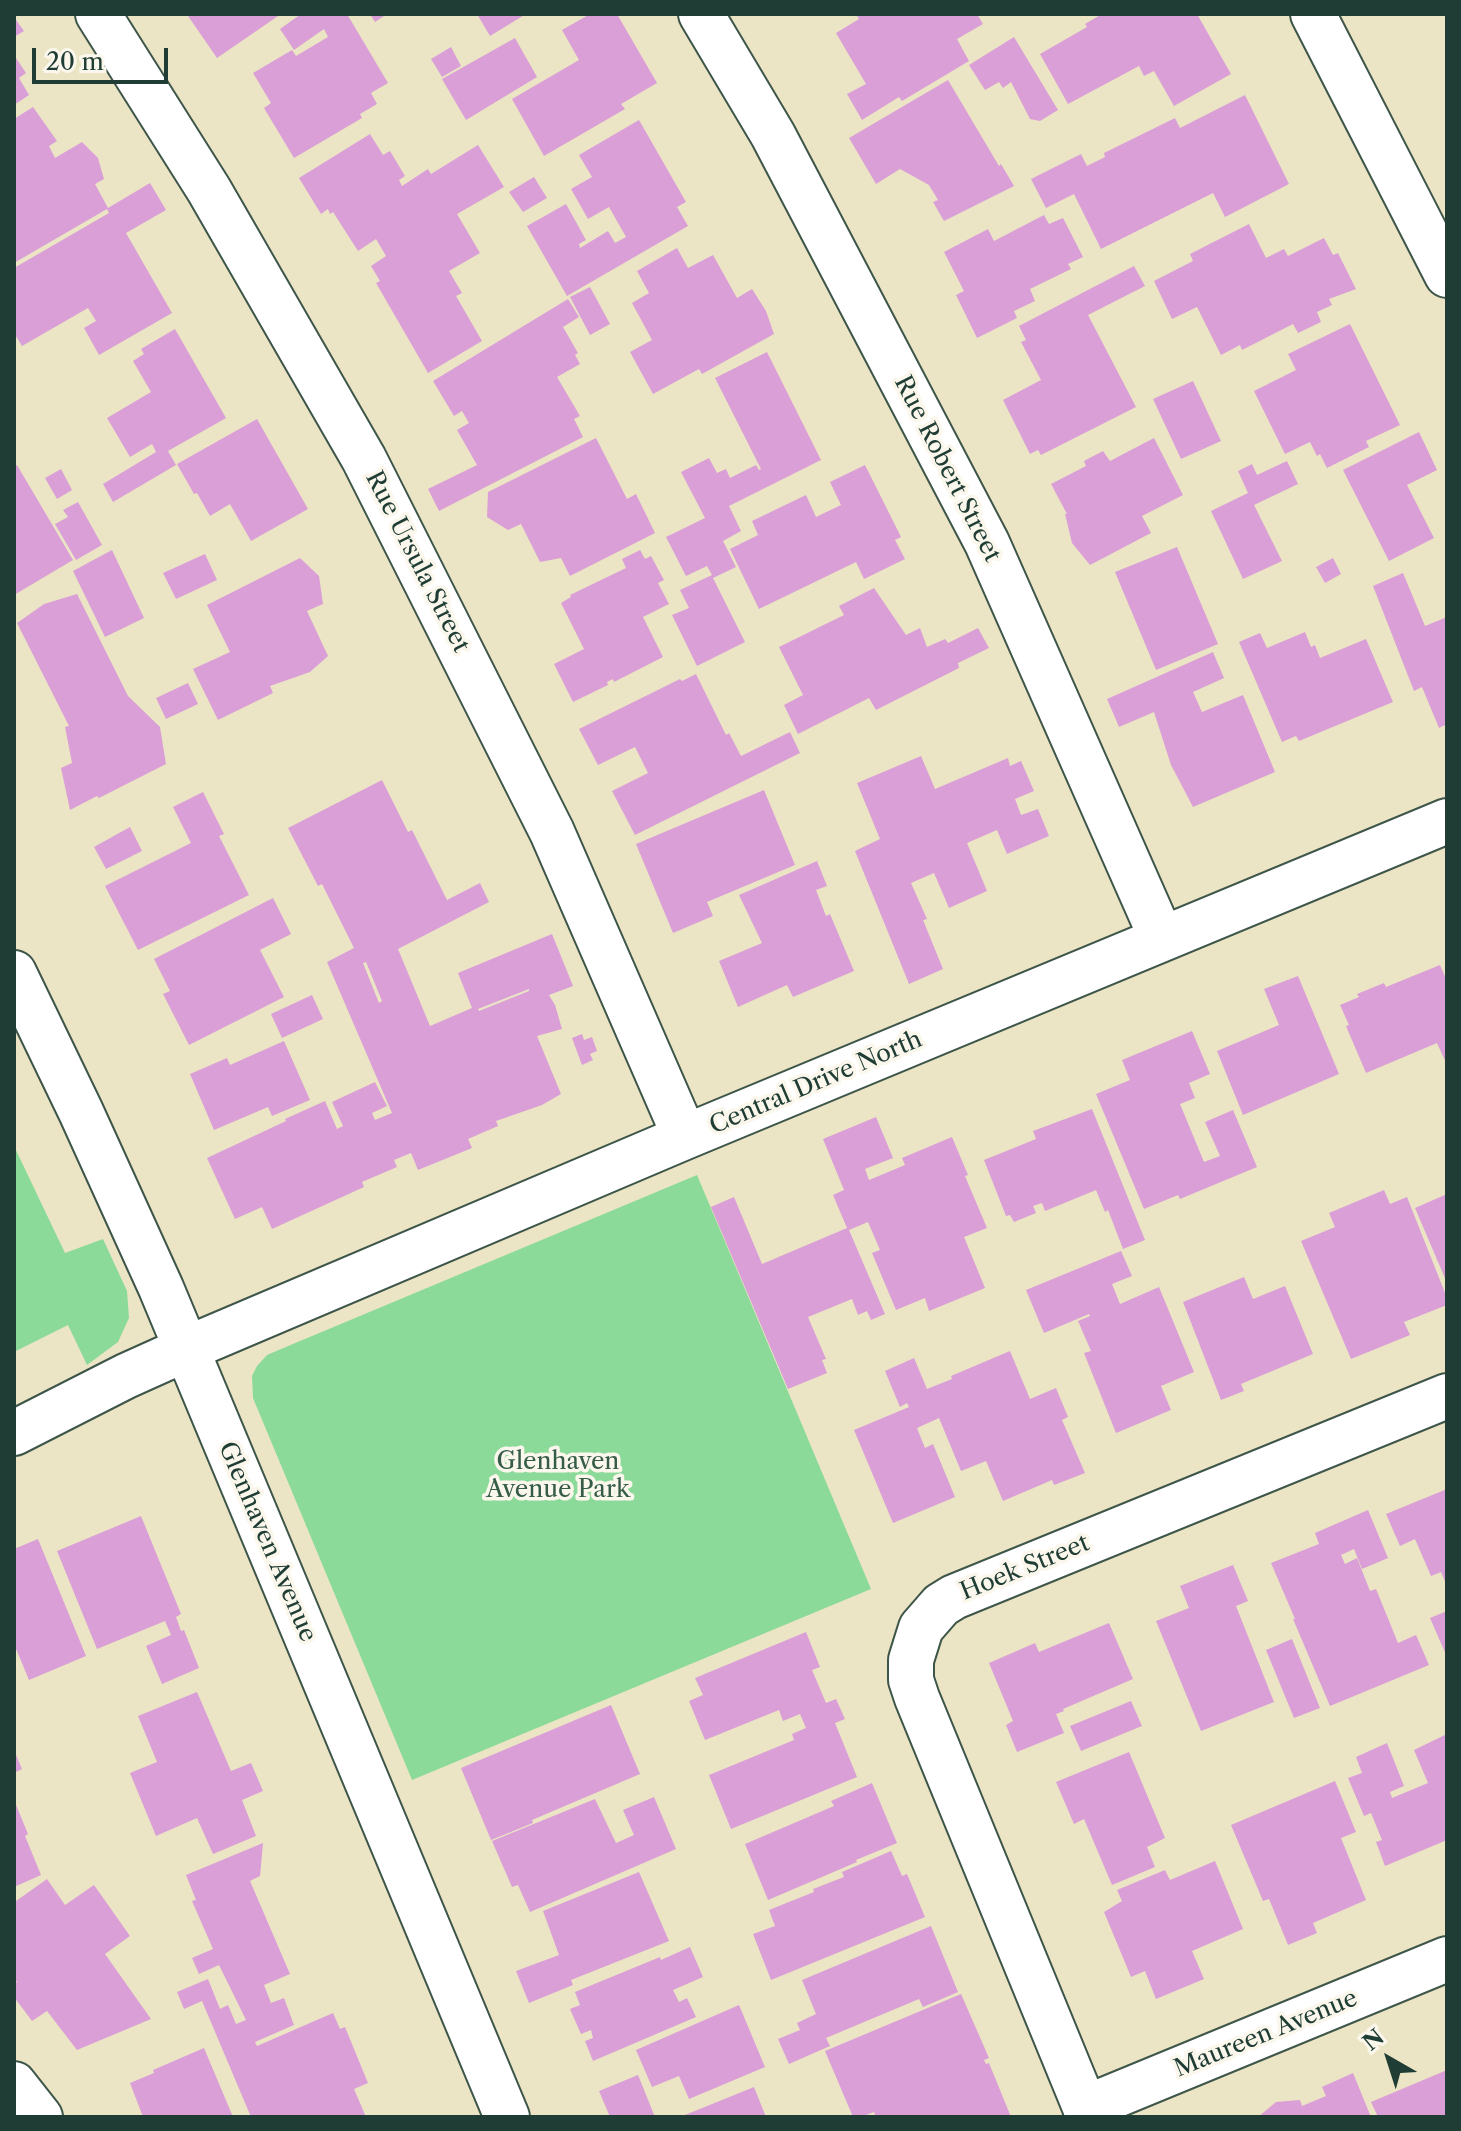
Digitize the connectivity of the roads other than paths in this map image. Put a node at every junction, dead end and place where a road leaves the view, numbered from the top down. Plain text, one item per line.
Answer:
1 (98, 14) edge
2 (701, 14) edge
3 (1313, 14) edge
4 (1447, 275) edge
5 (1447, 821) edge
6 (1162, 939) junction
7 (14, 973) edge
8 (685, 1137) junction
9 (186, 1349) junction
10 (1447, 1396) edge
11 (14, 1433) edge
12 (1447, 1959) edge
13 (14, 2084) edge
14 (1087, 2112) edge
15 (40, 2117) edge
16 (507, 2117) edge

1 - 8 street, Rue Ursula Street
2 - 6 street, Rue Robert Street
3 - 4 street
5 - 6 street, Central Drive North
6 - 8 street, Central Drive North
7 - 9 street, Glenhaven Avenue
8 - 9 street, Central Drive North
9 - 11 street, Central Drive North
9 - 16 street, Glenhaven Avenue
10 - 14 street, Hoek Street
12 - 14 street, Maureen Avenue
13 - 15 street

